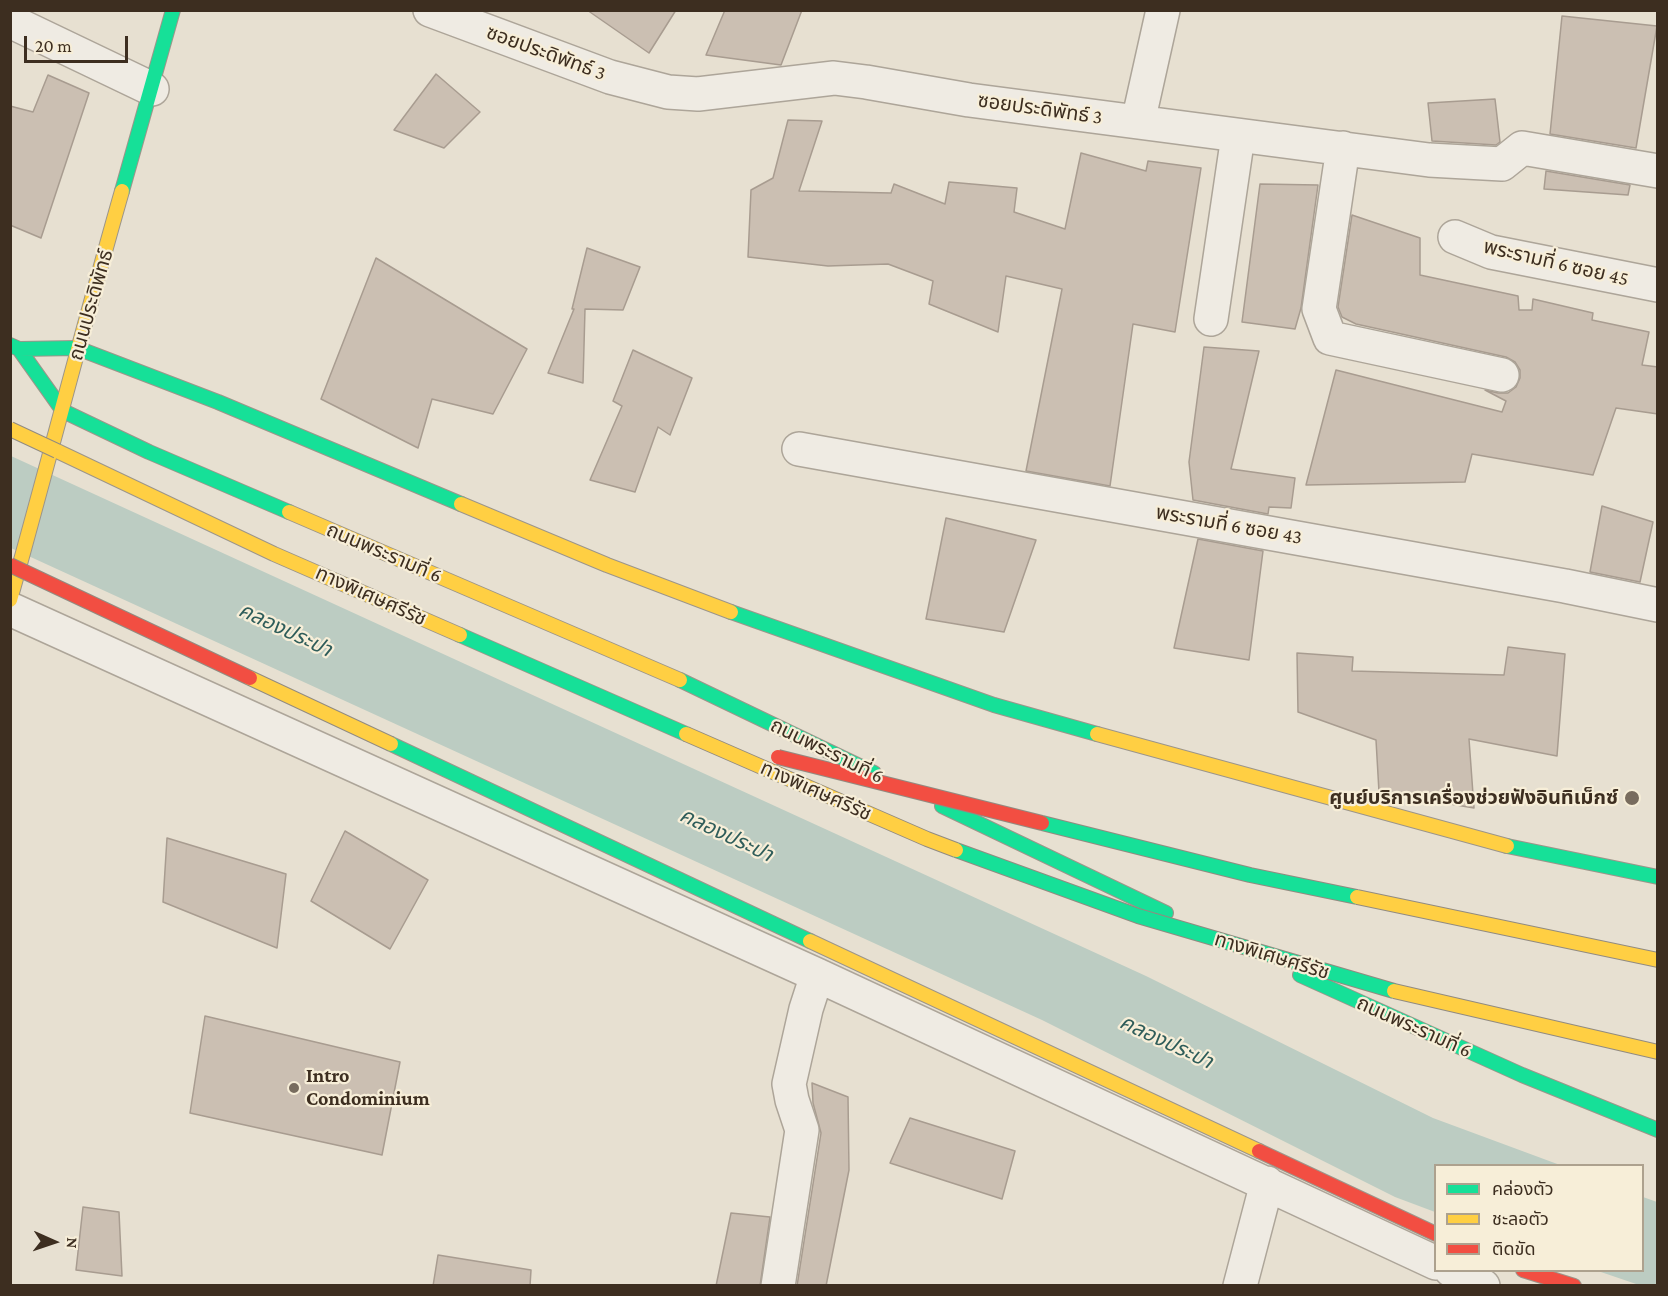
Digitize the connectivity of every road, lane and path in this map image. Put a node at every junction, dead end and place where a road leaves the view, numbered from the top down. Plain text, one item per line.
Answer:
1 (173, 10) edge
2 (430, 10) edge
3 (1163, 10) edge
4 (10, 21) edge
5 (152, 89) junction
6 (1138, 122) junction
7 (1238, 136) junction
8 (1343, 148) junction
9 (1658, 171) edge
10 (1455, 237) dead end
11 (1658, 285) edge
12 (1211, 319) dead end
13 (15, 347) edge
14 (77, 348) junction
15 (1502, 375) dead end
16 (63, 411) junction
17 (10, 429) edge
18 (800, 448) dead end
19 (10, 565) edge
20 (10, 600) edge
21 (1658, 604) edge
22 (10, 609) edge
23 (687, 734) junction
24 (1658, 877) edge
25 (1658, 960) edge
26 (818, 975) junction
27 (1658, 1052) edge
28 (1658, 1130) edge
29 (1267, 1183) junction
30 (1434, 1233) edge
31 (1434, 1262) edge
32 (1455, 1272) edge
33 (1511, 1272) edge
34 (1529, 1272) edge
35 (778, 1286) edge
36 (1240, 1286) edge
37 (1483, 1286) edge
38 (1532, 1286) edge
39 (1574, 1286) edge

1 - 5 main road, ถนนประดิพัทธ์
2 - 6 street, ซอยประดิพัทธ์ 3
3 - 6 street
4 - 5 street
5 - 14 main road, ถนนประดิพัทธ์
6 - 7 street, ซอยประดิพัทธ์ 3
7 - 8 street, ซอยประดิพัทธ์ 3
7 - 12 street
8 - 9 street, ซอยประดิพัทธ์ 3
8 - 15 street
10 - 11 street, พระรามที่ 6 ซอย 45
13 - 14 main road, ถนนพระรามที่ 6
13 - 16 main road, ถนนพระรามที่ 6
14 - 16 main road, ถนนประดิพัทธ์
14 - 24 main road, ถนนพระรามที่ 6
16 - 20 main road, ถนนประดิพัทธ์
16 - 28 main road, ถนนพระรามที่ 6
17 - 23 main road, ทางพิเศษศรีรัช, bridge
18 - 21 street, พระรามที่ 6 ซอย 43
19 - 30 main road, bridge
22 - 26 street
23 - 25 main road, bridge
23 - 27 main road, ทางพิเศษศรีรัช, bridge
26 - 29 street
26 - 35 street
29 - 31 street
29 - 36 street
32 - 37 street
33 - 38 main road
34 - 39 main road

